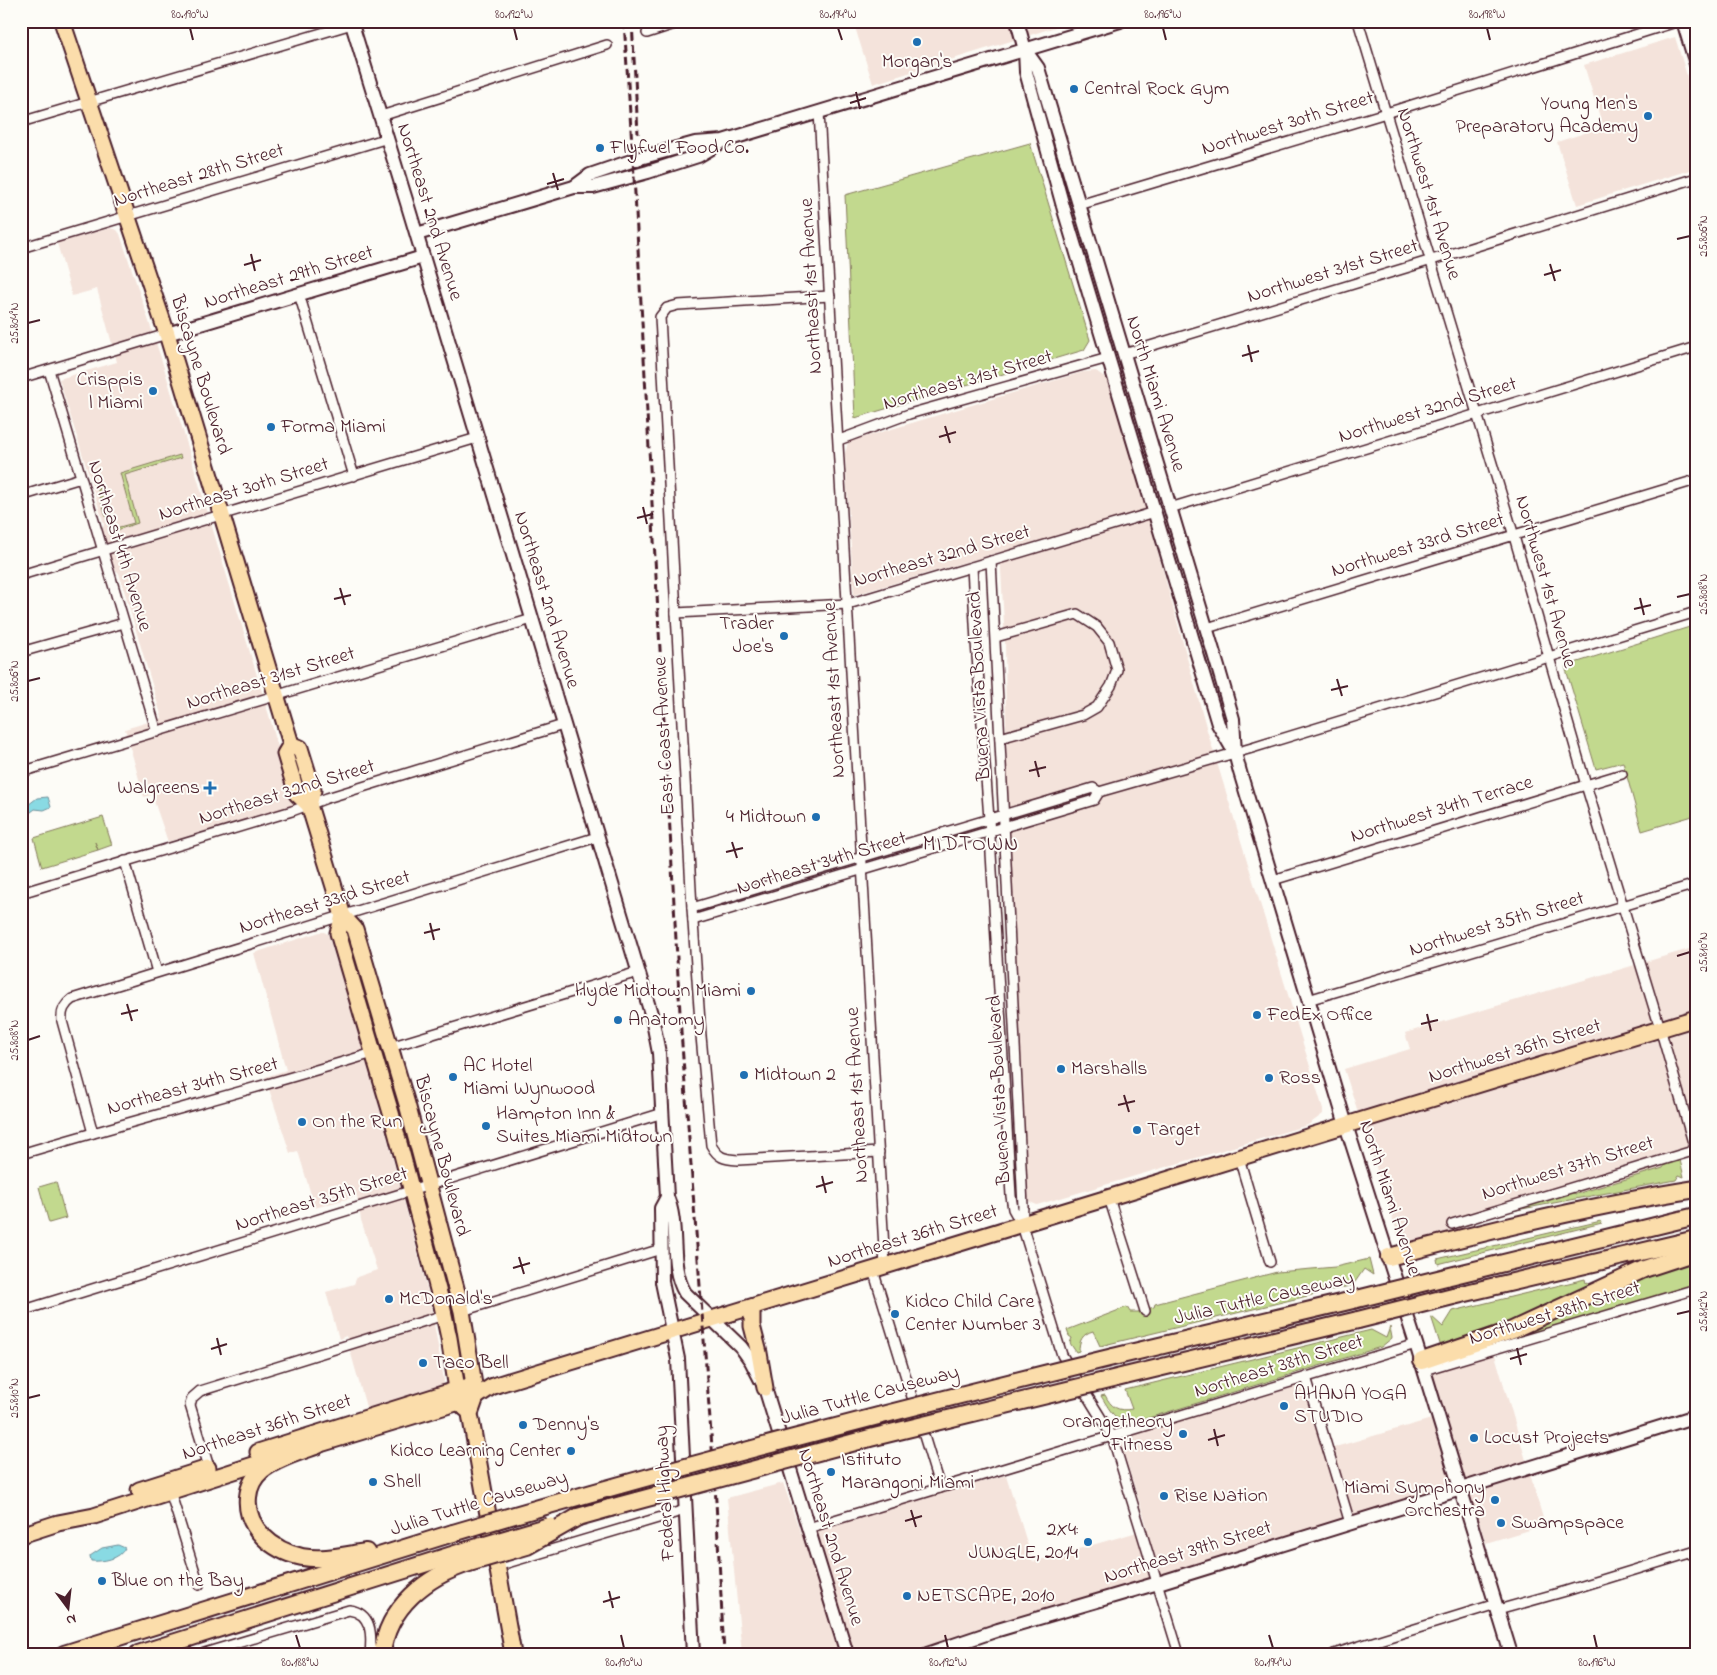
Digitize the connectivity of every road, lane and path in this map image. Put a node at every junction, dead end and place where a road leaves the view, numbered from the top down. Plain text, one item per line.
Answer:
1 (62, 21) edge
2 (684, 21) edge
3 (1017, 21) edge
4 (1120, 21) edge
5 (1358, 21) edge
6 (1679, 21) edge
7 (1683, 21) edge
8 (352, 22) edge
9 (646, 32) dead end
10 (607, 45) dead end
11 (1026, 50) junction
12 (1696, 64) edge
13 (89, 102) junction
14 (819, 112) junction
15 (1385, 113) junction
16 (381, 116) junction
17 (21, 122) edge
18 (388, 138) junction
19 (1696, 178) edge
20 (1079, 205) junction
21 (127, 216) junction
22 (417, 234) junction
23 (21, 248) edge
24 (1075, 248) junction
25 (423, 257) junction
26 (1430, 261) junction
27 (299, 294) junction
28 (830, 296) junction
29 (167, 334) junction
30 (1696, 347) edge
31 (1124, 354) junction
32 (1108, 358) junction
33 (49, 370) junction
34 (21, 378) edge
35 (1477, 414) junction
36 (477, 438) junction
37 (839, 440) junction
38 (354, 476) junction
39 (81, 478) junction
40 (1696, 480) edge
41 (1163, 483) junction
42 (21, 496) edge
43 (1170, 508) junction
44 (1155, 512) junction
45 (222, 515) junction
46 (1514, 536) junction
47 (102, 550) junction
48 (991, 562) junction
49 (972, 567) junction
50 (21, 575) edge
51 (848, 604) junction
52 (1696, 612) edge
53 (676, 613) junction
54 (532, 619) junction
55 (124, 623) junction
56 (1206, 628) junction
57 (996, 637) junction
58 (21, 652) edge
59 (1550, 657) junction
60 (1218, 667) junction
61 (276, 696) junction
62 (563, 725) junction
63 (157, 732) junction
64 (1000, 738) junction
65 (1235, 753) junction
66 (21, 772) edge
67 (1622, 774) dead end
68 (1586, 784) junction
69 (1099, 792) junction
70 (309, 805) junction
71 (1004, 815) junction
72 (989, 819) junction
73 (1005, 827) junction
74 (990, 832) junction
75 (597, 837) junction
76 (862, 858) junction
77 (125, 861) junction
78 (862, 870) junction
79 (1273, 880) junction
80 (1696, 884) edge
81 (21, 893) edge
82 (1622, 906) junction
83 (692, 908) junction
84 (343, 916) junction
85 (693, 920) junction
86 (157, 972) junction
87 (638, 972) junction
88 (1308, 1000) junction
89 (1696, 1018) edge
90 (1660, 1028) junction
91 (390, 1047) junction
92 (373, 1053) junction
93 (663, 1113) junction
94 (1346, 1125) junction
95 (93, 1133) junction
96 (1695, 1151) edge
97 (879, 1152) junction
98 (21, 1154) edge
99 (1239, 1158) junction
100 (429, 1185) junction
101 (1696, 1189) edge
102 (412, 1190) junction
103 (667, 1197) junction
104 (1109, 1198) junction
105 (1696, 1216) edge
106 (1452, 1224) dead end
107 (1022, 1225) junction
108 (1696, 1239) edge
109 (661, 1249) junction
110 (1685, 1250) edge
111 (1389, 1257) junction
112 (1270, 1262) dead end
113 (879, 1268) junction
114 (1696, 1289) edge
115 (752, 1307) junction
116 (21, 1311) edge
117 (462, 1311) junction
118 (1145, 1311) dead end
119 (444, 1315) junction
120 (713, 1319) junction
121 (673, 1331) junction
122 (1416, 1344) junction
123 (1423, 1366) junction
124 (1306, 1377) junction
125 (765, 1388) junction
126 (475, 1390) junction
127 (458, 1396) junction
128 (470, 1414) junction
129 (1696, 1416) edge
130 (1112, 1436) junction
131 (318, 1445) junction
132 (209, 1467) junction
133 (168, 1485) junction
134 (940, 1488) junction
135 (1460, 1490) junction
136 (685, 1510) junction
137 (1350, 1523) junction
138 (808, 1528) junction
139 (21, 1535) edge
140 (420, 1543) junction
141 (1696, 1551) edge
142 (468, 1557) junction
143 (497, 1566) junction
144 (1158, 1583) junction
145 (200, 1585) dead end
146 (1497, 1607) junction
147 (64, 1654) edge
148 (138, 1654) edge
149 (201, 1654) edge
150 (370, 1654) edge
151 (382, 1654) edge
152 (513, 1654) edge
153 (693, 1654) edge
154 (847, 1654) edge
155 (927, 1654) edge
156 (1179, 1654) edge
157 (1334, 1654) edge
158 (1511, 1654) edge

1 - 13 main road, Biscayne Boulevard
2 - 9 street
3 - 11 main road, North Miami Avenue
4 - 11 main road
5 - 15 street, Northwest 1st Avenue
6 - 15 street, Northwest 30th Street
7 - 12 main road
8 - 13 street
8 - 16 main road, Northeast 2nd Avenue
10 - 16 street
11 - 14 main road
11 - 20 main road, North Miami Avenue
11 - 24 main road, North Miami Avenue
13 - 17 street
13 - 21 main road, Biscayne Boulevard
14 - 22 main road
14 - 28 street, Northeast 1st Avenue
15 - 20 street, Northwest 30th Street
15 - 26 street, Northwest 1st Avenue
16 - 18 main road, Northeast 2nd Avenue
18 - 21 street, Northeast 28th Street
18 - 22 main road, Northeast 2nd Avenue
19 - 26 street, Northwest 31st Street
20 - 31 main road, North Miami Avenue
21 - 23 street, Northeast 28th Street
21 - 29 main road, Biscayne Boulevard
22 - 25 main road, Northeast 2nd Avenue
24 - 31 main road
24 - 32 main road, North Miami Avenue
25 - 27 main road, Northeast 29th Street
25 - 36 main road, Northeast 2nd Avenue
26 - 31 street, Northwest 31st Street
26 - 35 street, Northwest 1st Avenue
27 - 29 main road, Northeast 29th Street
27 - 38 street
28 - 37 street, Northeast 1st Avenue
28 - 53 street, East Coast Avenue
29 - 33 street, Northeast 29th Street
29 - 45 main road, Biscayne Boulevard
30 - 35 street, Northwest 32nd Street
31 - 41 main road, North Miami Avenue
32 - 37 street, Northeast 31st Street
32 - 41 main road
32 - 44 main road, North Miami Avenue
33 - 34 street, Northeast 29th Street
33 - 39 street, Northeast 4th Avenue
35 - 43 street, Northwest 32nd Street
35 - 46 street, Northwest 1st Avenue
36 - 38 street, Northeast 30th Street
36 - 54 main road, Northeast 2nd Avenue
37 - 51 street, Northeast 1st Avenue
38 - 45 street, Northeast 30th Street
39 - 42 street
39 - 47 street, Northeast 4th Avenue
40 - 46 street, Northwest 33rd Street
41 - 43 main road, North Miami Avenue
43 - 56 main road, North Miami Avenue
44 - 48 street, Northeast 32nd Street
44 - 60 main road
44 - 65 main road, North Miami Avenue
45 - 47 street, Northeast 30th Street
45 - 61 main road, Biscayne Boulevard
46 - 56 street, Northwest 33rd Street
46 - 59 street, Northwest 1st Avenue
47 - 50 street, Northeast 30th Street
47 - 55 street, Northeast 4th Avenue
48 - 49 street, Northeast 32nd Street
48 - 57 street, Buena Vista Boulevard
49 - 51 street, Northeast 32nd Street
49 - 72 street, Buena Vista Boulevard
51 - 53 street, Northeast 32nd Street
51 - 76 street, Northeast 1st Avenue
52 - 59 street, Northeast 34th Street
53 - 83 street, East Coast Avenue
54 - 61 street, Northeast 31st Street
54 - 62 main road, Northeast 2nd Avenue
55 - 58 street
55 - 63 street, Northeast 4th Avenue
56 - 60 main road, North Miami Avenue
57 - 64 street, Buena Vista Boulevard
57 - 64 street
59 - 65 street, Northeast 34th Street
59 - 68 street, Northwest 1st Avenue
60 - 65 main road, North Miami Avenue
61 - 63 street, Northeast 31st Street
61 - 70 main road, Biscayne Boulevard
62 - 70 street, Northeast 32nd Street
62 - 75 main road, Northeast 2nd Avenue
63 - 66 street, Northeast 31st Street
64 - 71 street, Buena Vista Boulevard
65 - 69 street, Northeast 34th Street
65 - 79 main road, North Miami Avenue
67 - 68 street, Northwest 34th Terrace
68 - 79 street, Northwest 34th Terrace
68 - 82 street, Northwest 1st Avenue
69 - 71 street, Northeast 34th Street
69 - 73 street, Northeast 34th Street
70 - 77 street, Northeast 32nd Street
70 - 84 main road, Biscayne Boulevard
71 - 72 street, Northeast 34th Street
71 - 73 street, Buena Vista Boulevard
72 - 74 street, Buena Vista Boulevard
72 - 76 street, Northeast 34th Street
73 - 74 street, Northeast 34th Street
73 - 107 street, Buena Vista Boulevard
74 - 78 street, Northeast 34th Street
74 - 107 street, Buena Vista Boulevard
75 - 84 street, Northeast 33rd Street
75 - 87 main road, Northeast 2nd Avenue
76 - 78 street, Northeast 1st Avenue
76 - 83 street, Northeast 34th Street
77 - 81 street, Northeast 32nd Street
77 - 86 street
78 - 85 street, Northeast 34th Street
78 - 97 street, Northeast 1st Avenue
79 - 88 main road, North Miami Avenue
80 - 82 street, Northwest 35th Street
82 - 88 street, Northwest 35th Street
82 - 90 street, Northwest 1st Avenue
83 - 85 street, East Coast Avenue
84 - 86 street, Northeast 33rd Street
84 - 91 main road, Biscayne Boulevard
84 - 92 main road, Biscayne Boulevard
85 - 97 street, East Coast Avenue
86 - 95 street, Northeast 33rd Street
87 - 91 street
87 - 93 main road, Northeast 2nd Avenue
88 - 94 main road, North Miami Avenue
89 - 90 main road, Northwest 36th Street
90 - 94 main road, Northwest 36th Street
90 - 96 street, Northwest 1st Avenue
91 - 100 main road, Biscayne Boulevard
92 - 95 street, Northeast 34th Street
92 - 102 main road, Biscayne Boulevard
93 - 100 street, Northeast 35th Street
93 - 103 main road, Northeast 2nd Avenue
94 - 99 main road, Northeast 36th Street
94 - 111 main road, North Miami Avenue
95 - 98 street, Northeast 34th Street
96 - 106 street, Northwest 37th Street
97 - 113 street, Northeast 1st Avenue
99 - 104 main road, Northeast 36th Street
99 - 112 street
100 - 102 street, Northeast 35th Street
100 - 117 main road, Biscayne Boulevard
101 - 111 highway
102 - 116 street, Northeast 35th Street
102 - 119 main road, Biscayne Boulevard
103 - 109 main road, Northeast 2nd Avenue
103 - 120 main road, Northeast 2nd Avenue
104 - 107 main road, Northeast 36th Street
104 - 118 street
105 - 140 highway, Julia Tuttle Causeway, bridge
107 - 113 main road, Northeast 36th Street
107 - 130 street
108 - 110 highway, Julia Tuttle Causeway
109 - 117 street
109 - 121 main road, Northeast 2nd Avenue
110 - 123 highway
110 - 142 highway, Julia Tuttle Causeway, bridge
111 - 122 main road, North Miami Avenue
113 - 115 main road, Northeast 36th Street
113 - 134 street, Northeast 1st Avenue
114 - 123 street, Northwest 38th Street
115 - 120 main road, Northeast 36th Street
115 - 125 main road
117 - 126 main road, Biscayne Boulevard
119 - 127 main road, Biscayne Boulevard
119 - 132 street
120 - 121 main road, Northeast 36th Street
120 - 125 main road, Northeast 2nd Avenue
121 - 126 main road, Northeast 36th Street
121 - 136 main road, Federal Highway
122 - 123 main road, North Miami Avenue
122 - 124 street, Northeast 38th Street
123 - 135 main road, North Miami Avenue
124 - 130 street, Northeast 38th Street
124 - 137 street
125 - 138 main road, Northeast 2nd Avenue
126 - 127 main road, Northeast 36th Street
126 - 128 main road, Biscayne Boulevard
127 - 128 main road
127 - 131 main road, Northeast 36th Street
127 - 132 main road, Northeast 36th Street
128 - 143 main road, Biscayne Boulevard
129 - 135 main road, Northeast 39th Street
130 - 134 street, Northeast 38th Street
130 - 144 street
131 - 133 main road, Northeast 36th Street
131 - 140 highway
132 - 133 main road, Northeast 36th Street
133 - 139 main road, Northeast 36th Street
133 - 145 street
134 - 138 street, Northeast 38th Street
135 - 137 main road, Northeast 39th Street
135 - 146 main road, North Miami Avenue
136 - 143 street
136 - 153 main road, Federal Highway
137 - 144 main road, Northeast 39th Street
138 - 154 main road, Northeast 2nd Avenue
140 - 147 highway, Julia Tuttle Causeway
141 - 146 street
142 - 148 highway, Julia Tuttle Causeway
142 - 151 highway
143 - 152 main road, Biscayne Boulevard
144 - 155 main road, Northeast 39th Street
144 - 156 street
146 - 157 street
146 - 158 main road, North Miami Avenue
149 - 150 street

